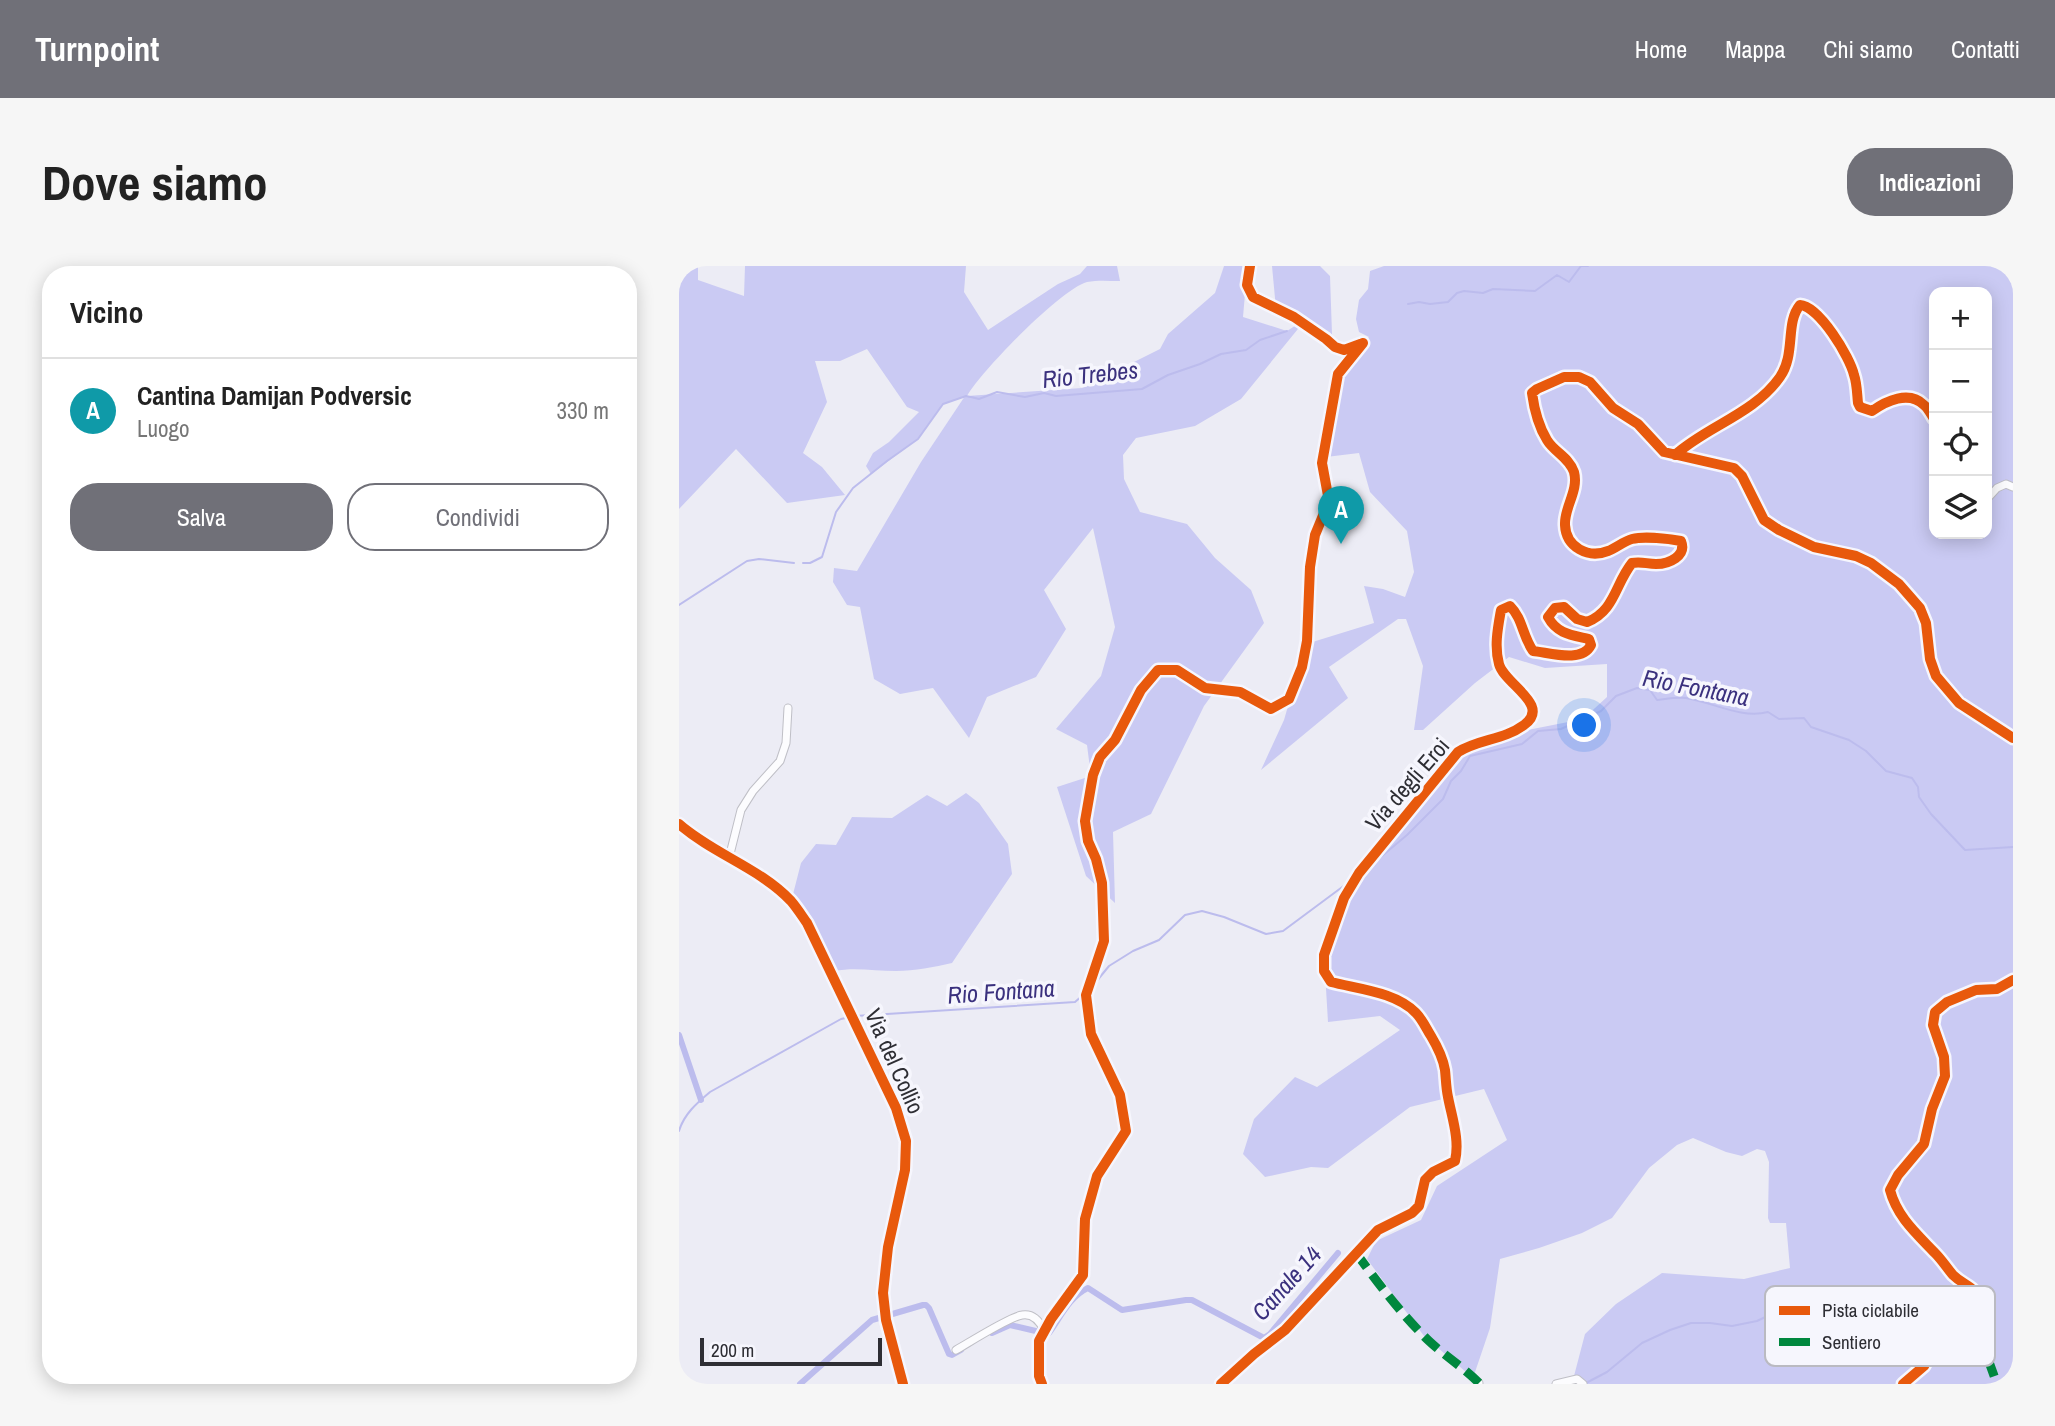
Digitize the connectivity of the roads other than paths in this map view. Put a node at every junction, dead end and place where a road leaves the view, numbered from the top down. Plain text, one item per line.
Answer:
1 (1930, 413) edge
2 (1675, 455) junction
3 (2013, 487) edge
4 (1992, 494) edge
5 (788, 708) dead end
6 (2013, 738) edge
7 (679, 824) edge
8 (729, 858) junction
9 (2013, 981) edge
10 (1968, 1286) edge
11 (956, 1350) dead end
12 (1924, 1366) edge
13 (902, 1384) edge
14 (1042, 1384) edge
15 (1221, 1384) edge
16 (1556, 1384) edge
17 (1583, 1384) edge
18 (1903, 1384) edge

1 - 2 street
2 - 6 street
2 - 15 street, Via degli Eroi
3 - 4 street
5 - 8 street
7 - 8 street, Via del Collio
8 - 13 street, Via del Collio
9 - 10 street
11 - 14 street
12 - 18 street
16 - 17 street

